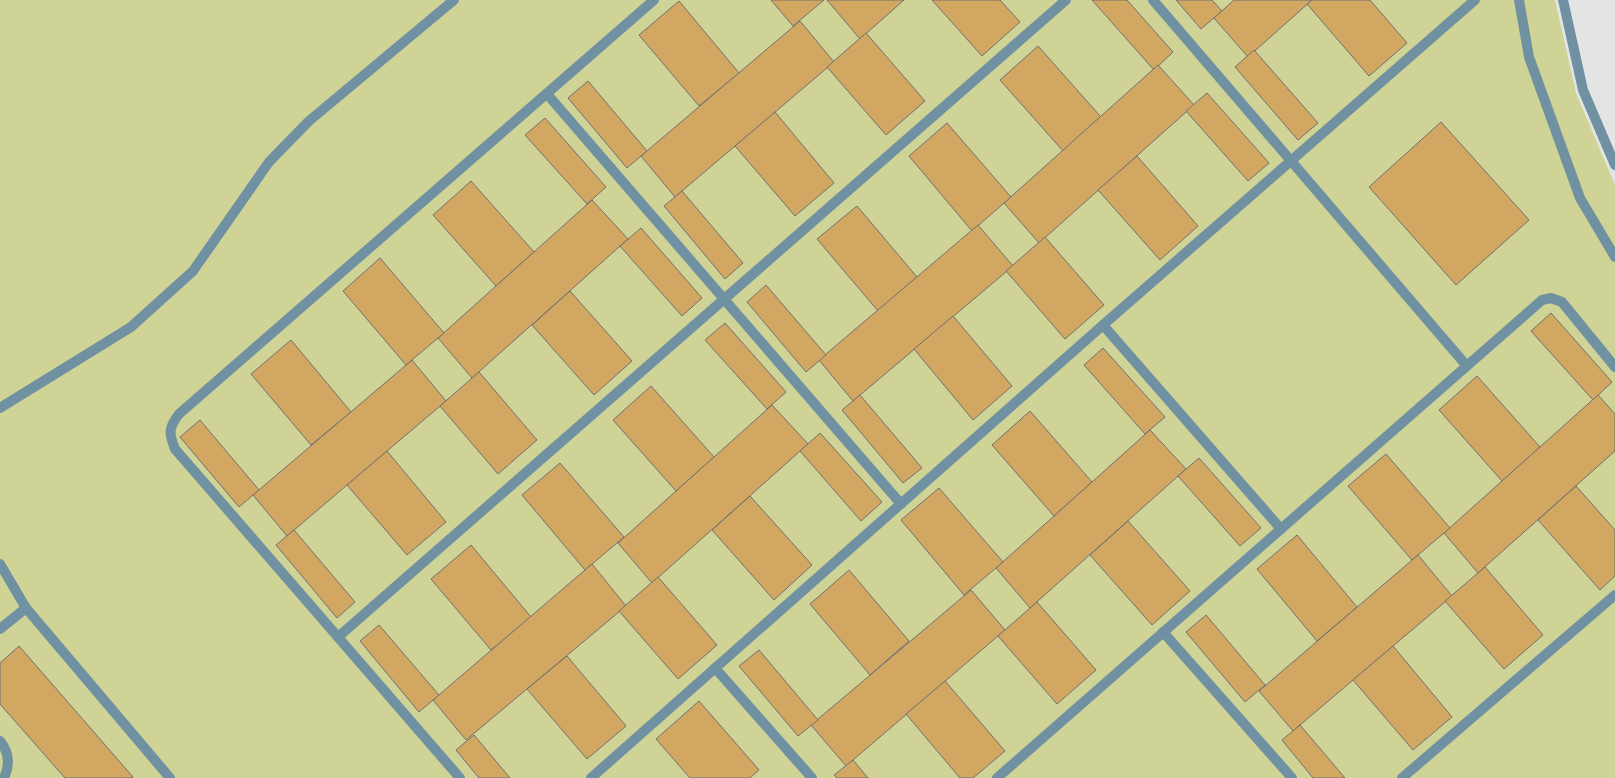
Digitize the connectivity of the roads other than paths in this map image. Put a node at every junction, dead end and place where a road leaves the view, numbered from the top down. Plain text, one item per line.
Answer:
1 (454, 0) edge
2 (654, 0) edge
3 (1066, 0) edge
4 (1153, 0) edge
5 (1475, 0) edge
6 (1519, 0) edge
7 (1562, 0) edge
8 (547, 94) junction
9 (1290, 162) junction
10 (1615, 165) edge
11 (1615, 257) edge
12 (724, 300) junction
13 (1103, 325) junction
14 (1466, 365) junction
15 (1615, 367) edge
16 (0, 408) edge
17 (901, 504) junction
18 (1280, 529) junction
19 (0, 564) edge
20 (1615, 595) edge
21 (26, 608) junction
22 (0, 629) edge
23 (1163, 632) junction
24 (338, 637) junction
25 (715, 668) junction
26 (0, 741) edge
27 (4, 778) edge
28 (170, 778) edge
29 (460, 778) edge
30 (591, 778) edge
31 (812, 778) edge
32 (996, 778) edge
33 (1292, 778) edge
34 (1402, 778) edge

1 - 16 street
2 - 8 street
3 - 12 street
4 - 9 street
5 - 9 street
6 - 11 street
7 - 10 street
8 - 12 street
8 - 24 street
9 - 13 street
9 - 14 street
12 - 17 street
12 - 24 street
13 - 17 street
13 - 18 street
14 - 15 street
14 - 18 street
17 - 25 street
18 - 23 street
19 - 21 street
20 - 34 street
21 - 22 street
21 - 28 street
23 - 32 street
23 - 33 street
24 - 29 street
25 - 30 street
25 - 31 street
26 - 27 street

